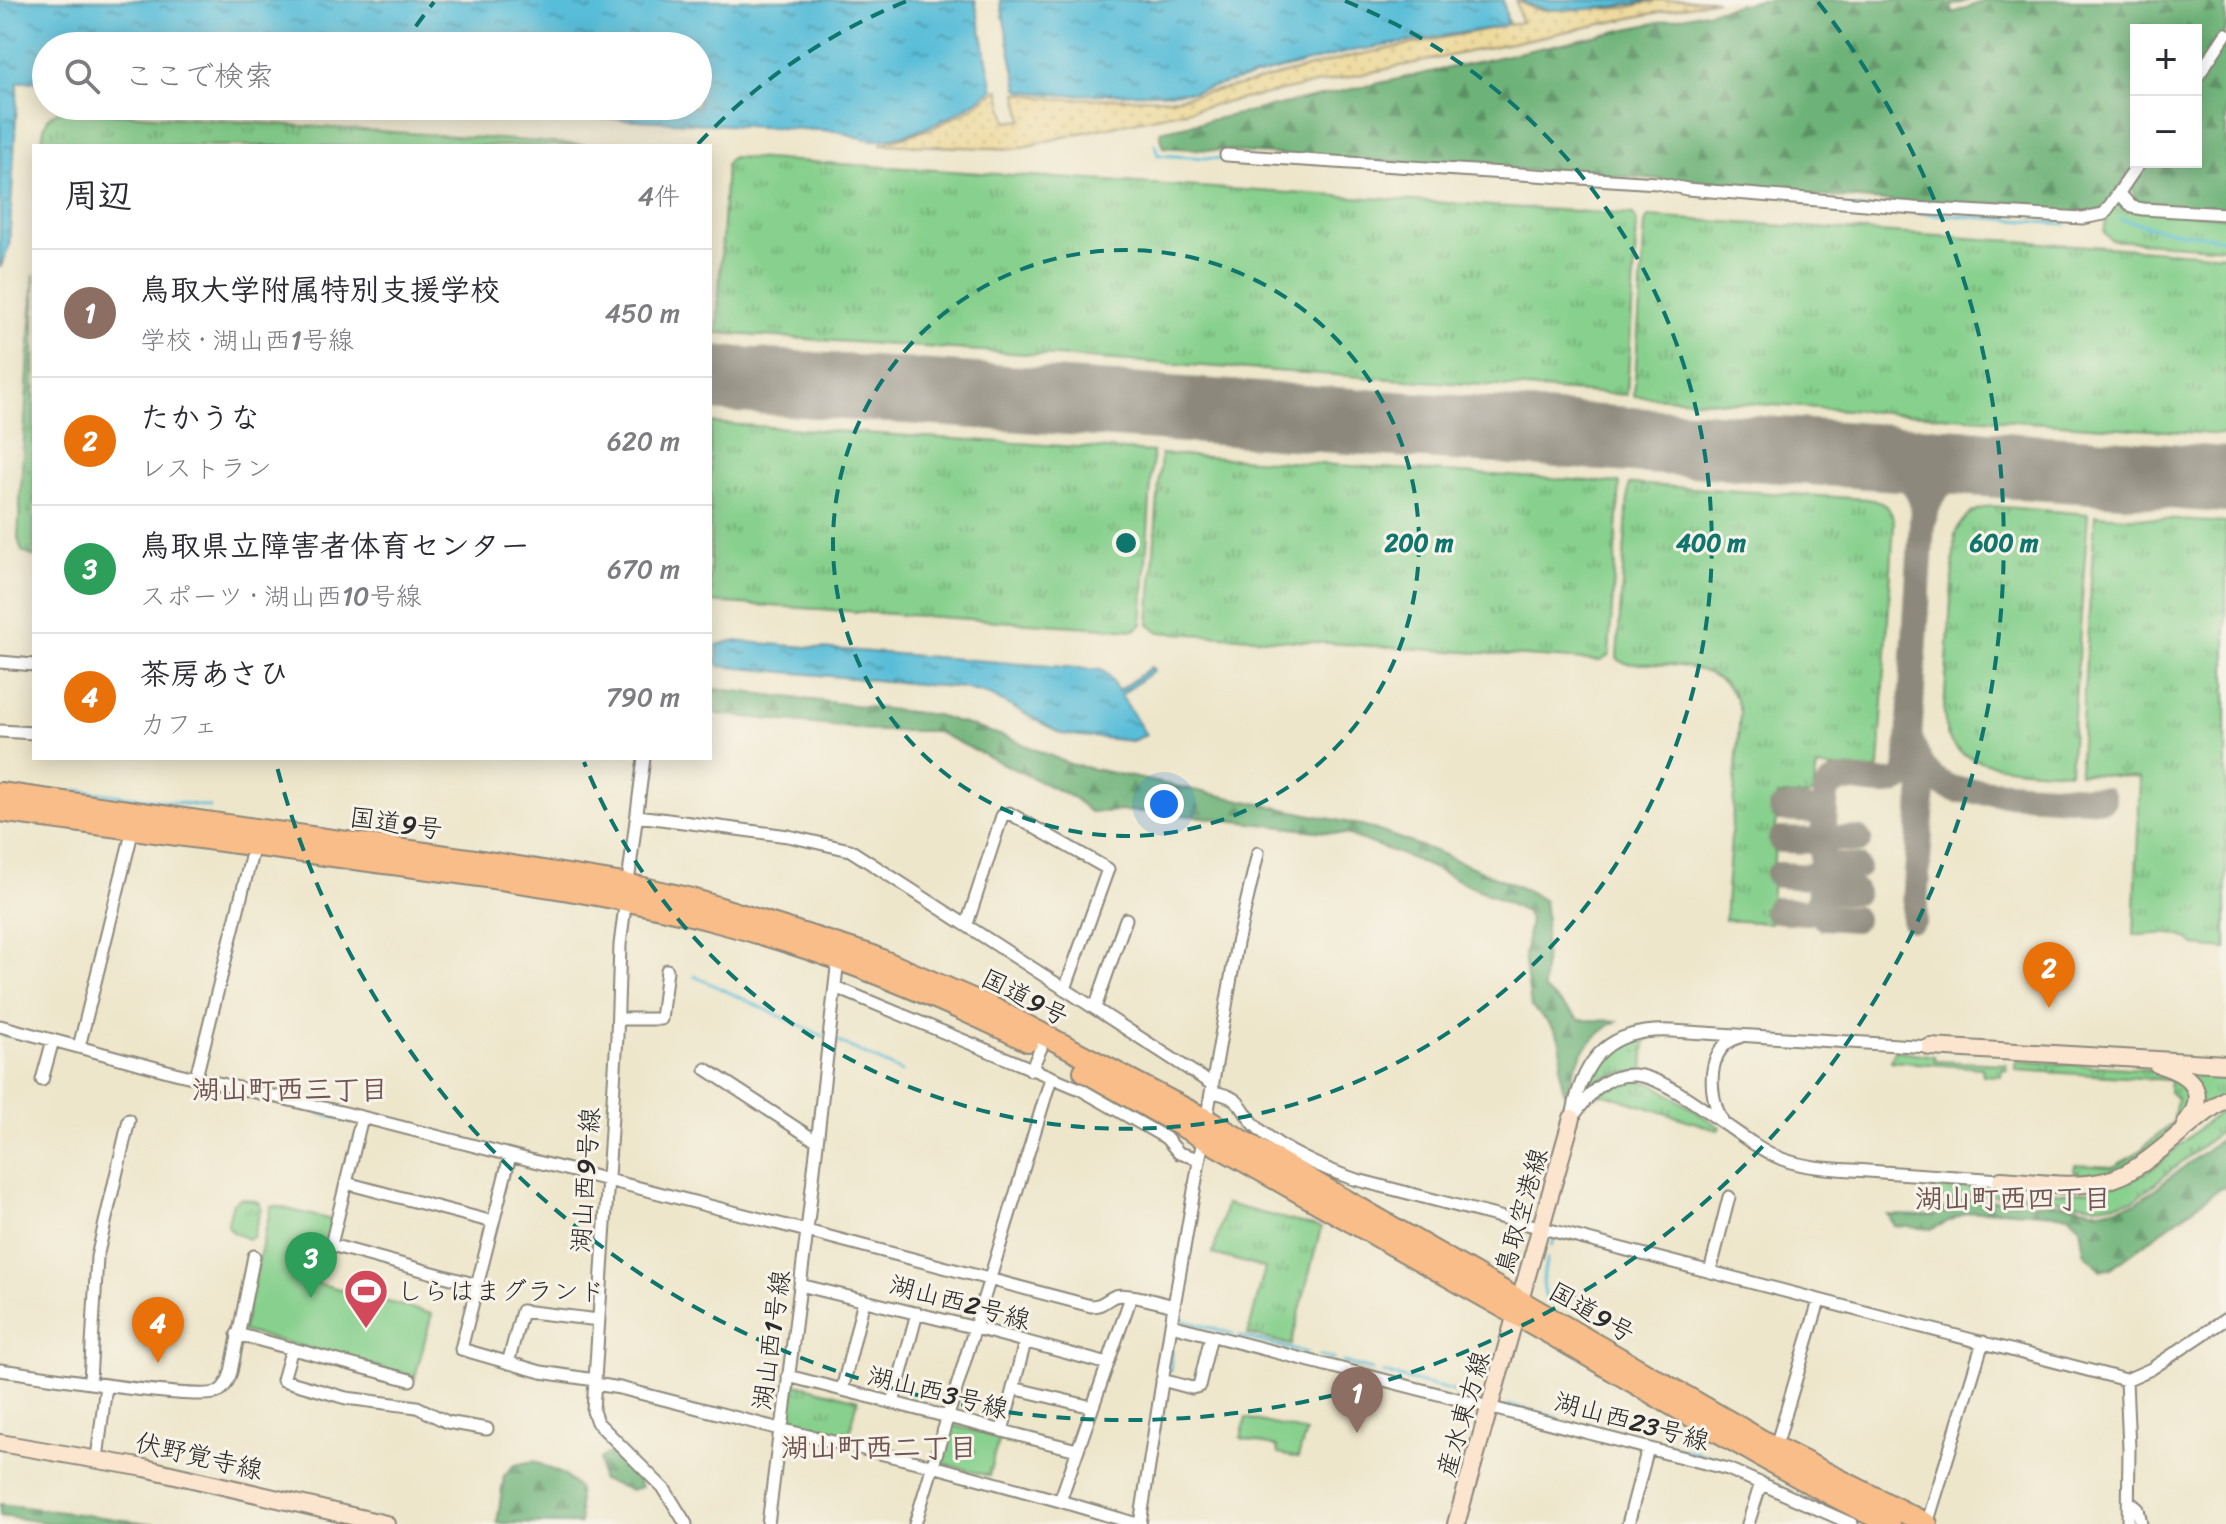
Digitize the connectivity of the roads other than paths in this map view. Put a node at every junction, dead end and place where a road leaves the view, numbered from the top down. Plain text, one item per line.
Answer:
1 (2226, 34) edge
2 (2202, 70) edge
3 (1226, 155) dead end
4 (2136, 168) edge
5 (2119, 193) junction
6 (2226, 214) edge
7 (0, 662) edge
8 (32, 665) edge
9 (0, 731) edge
10 (32, 733) edge
11 (644, 760) edge
12 (0, 793) edge
13 (0, 811) edge
14 (638, 816) junction
15 (133, 829) junction
16 (254, 845) junction
17 (1258, 853) dead end
18 (628, 893) junction
19 (1126, 919) dead end
20 (967, 924) junction
21 (838, 959) junction
22 (667, 970) dead end
23 (835, 987) junction
24 (1065, 989) junction
25 (1095, 1008) junction
26 (618, 1019) junction
27 (0, 1026) edge
28 (1716, 1033) junction
29 (1745, 1035) junction
30 (53, 1040) junction
31 (79, 1047) junction
32 (1930, 1047) joint
33 (1041, 1048) junction
34 (2119, 1056) junction
35 (1715, 1060) junction
36 (2226, 1064) edge
37 (706, 1069) dead end
38 (1031, 1070) junction
39 (196, 1077) junction
40 (1051, 1078) junction
41 (42, 1080) dead end
42 (1213, 1089) junction
43 (2226, 1099) edge
44 (362, 1117) junction
45 (1572, 1118) junction
46 (129, 1120) dead end
47 (1724, 1124) junction
48 (1204, 1129) junction
49 (2180, 1131) junction
50 (817, 1139) junction
51 (510, 1156) junction
52 (1199, 1159) junction
53 (607, 1180) junction
54 (2001, 1180) joint
55 (346, 1183) junction
56 (1729, 1197) dead end
57 (493, 1222) junction
58 (1542, 1228) junction
59 (807, 1231) junction
60 (254, 1256) dead end
61 (1710, 1272) junction
62 (990, 1279) junction
63 (477, 1285) junction
64 (800, 1285) junction
65 (1131, 1297) junction
66 (864, 1300) junction
67 (1819, 1301) junction
68 (1174, 1306) junction
69 (1518, 1309) junction
70 (917, 1313) junction
71 (2226, 1319) edge
72 (599, 1320) junction
73 (1171, 1325) junction
74 (976, 1328) junction
75 (237, 1334) junction
76 (1211, 1336) junction
77 (1025, 1342) junction
78 (1983, 1342) junction
79 (292, 1348) junction
80 (508, 1363) junction
81 (1108, 1364) junction
82 (0, 1370) edge
83 (788, 1376) junction
84 (410, 1380) dead end
85 (1162, 1380) junction
86 (2126, 1380) junction
87 (90, 1381) junction
88 (595, 1382) junction
89 (106, 1385) junction
90 (1013, 1388) junction
91 (842, 1390) junction
92 (893, 1403) junction
93 (1491, 1406) junction
94 (1092, 1407) junction
95 (948, 1417) junction
96 (487, 1429) dead end
97 (780, 1429) junction
98 (1002, 1431) junction
99 (0, 1443) edge
100 (1776, 1446) junction
101 (1648, 1448) junction
102 (1077, 1450) junction
103 (97, 1459) junction
104 (933, 1466) junction
105 (1761, 1483) junction
106 (1060, 1501) junction
107 (2129, 1501) junction
108 (386, 1524) edge
109 (686, 1524) edge
110 (768, 1524) edge
111 (915, 1524) edge
112 (1138, 1524) edge
113 (1456, 1524) edge
114 (1628, 1524) edge
115 (1748, 1524) edge
116 (1852, 1524) edge
117 (1890, 1524) edge
118 (1927, 1524) edge
119 (2128, 1524) edge
120 (2141, 1524) edge

1 - 2 street
3 - 5 street
4 - 5 street
5 - 6 street
7 - 8 street
9 - 10 street
11 - 14 street, 湖山西9号線
12 - 18 highway, 国道9号
13 - 15 highway, 国道9号
14 - 18 street, 湖山西9号線
14 - 20 street
15 - 16 highway, 国道9号
15 - 31 street
16 - 18 highway, 国道9号
16 - 39 street
17 - 42 street
18 - 21 highway, 国道9号
18 - 26 street, 湖山西9号線
18 - 48 highway, 国道9号
19 - 25 street
20 - 24 street
20 - 24 street
21 - 23 street, 湖山西1号線
21 - 33 highway, 国道9号
22 - 26 street
23 - 38 street
23 - 50 street, 湖山西1号線
24 - 25 street
25 - 42 street
26 - 53 street, 湖山西9号線
27 - 30 street
28 - 29 street
28 - 35 street
28 - 45 street
29 - 32 street
29 - 35 street
30 - 31 street
30 - 41 street
31 - 39 street
32 - 34 street
33 - 38 street
33 - 48 highway, 国道9号
34 - 36 street
34 - 49 street
35 - 47 street
37 - 50 street
38 - 40 street
39 - 44 street
40 - 52 street
40 - 62 street
42 - 48 street
42 - 58 street
43 - 49 street
44 - 51 street
44 - 55 street
45 - 47 street
45 - 58 street, 鳥取空港線
46 - 87 street
47 - 54 street
48 - 52 street
48 - 69 highway, 国道9号
49 - 54 street
50 - 59 street, 湖山西1号線
51 - 53 street
51 - 57 street
52 - 68 street
53 - 59 street
53 - 72 street, 湖山西9号線
55 - 57 street
55 - 63 street
56 - 61 street
57 - 63 street
58 - 61 street
58 - 69 street, 鳥取空港線
59 - 62 street
59 - 64 street, 湖山西1号線
60 - 75 street
61 - 67 street
62 - 65 street
62 - 74 street
63 - 80 street
64 - 66 street, 湖山西2号線
64 - 83 street, 湖山西1号線
65 - 68 street
65 - 81 street
66 - 70 street, 湖山西2号線
66 - 91 street
67 - 78 street
67 - 100 street
68 - 73 street
69 - 93 street, 産水東方線
69 - 100 highway, 国道9号
69 - 117 highway, 国道9号
70 - 74 street, 湖山西2号線
70 - 92 street
71 - 86 street
72 - 80 street
72 - 88 street, 湖山西9号線
73 - 76 street
73 - 85 street
74 - 77 street, 湖山西2号線
74 - 95 street
75 - 79 street
75 - 89 street
76 - 85 street
76 - 93 street
77 - 81 street, 湖山西2号線
77 - 90 street
78 - 86 street
78 - 118 street
79 - 84 street
79 - 96 street
80 - 88 street
81 - 94 street
82 - 87 street
83 - 91 street, 湖山西3号線
83 - 97 street, 湖山西1号線
85 - 112 street
86 - 107 street
87 - 89 street
88 - 97 street
88 - 109 street, 湖山西9号線
89 - 103 street
90 - 94 street
90 - 98 street
91 - 92 street, 湖山西3号線
92 - 95 street, 湖山西3号線
93 - 101 street, 湖山西23号線
93 - 113 street, 産水東方線
94 - 102 street
95 - 98 street, 湖山西3号線
95 - 104 street
97 - 104 street, 湖山西1号線
97 - 110 street
98 - 102 street, 湖山西3号線
99 - 103 street, 伏野覚寺線
100 - 118 highway, 国道9号
101 - 105 street, 湖山西23号線
101 - 114 street
102 - 106 street
103 - 108 street, 伏野覚寺線
104 - 106 street, 湖山西1号線
104 - 111 street
105 - 115 street
105 - 116 street, 湖山西23号線
106 - 112 street, 湖山西1号線
107 - 119 street
107 - 120 street

